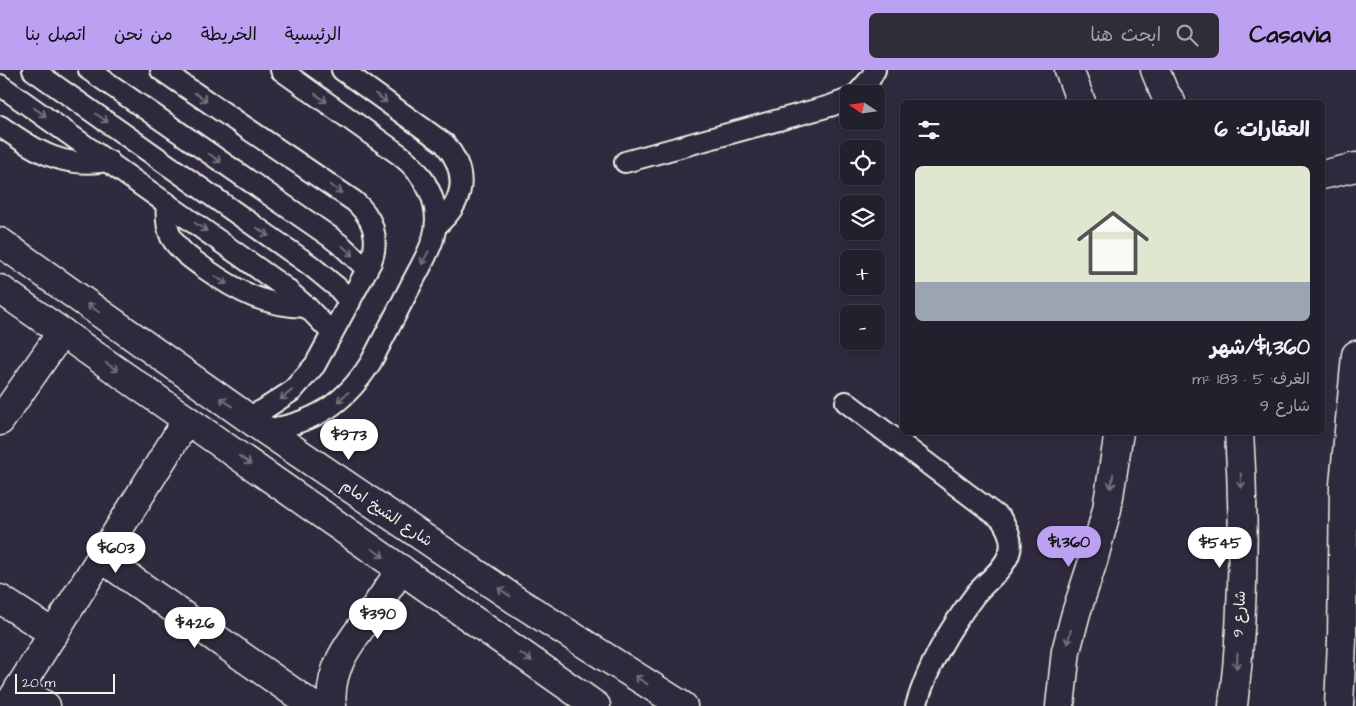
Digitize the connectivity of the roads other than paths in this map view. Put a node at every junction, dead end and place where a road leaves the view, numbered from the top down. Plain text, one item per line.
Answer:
1 (33, 70) edge
2 (89, 70) edge
3 (161, 70) edge
4 (281, 70) edge
5 (342, 70) edge
6 (875, 70) edge
7 (1069, 70) edge
8 (1156, 70) edge
9 (0, 85) edge
10 (865, 85) edge
11 (1080, 100) edge
12 (1170, 100) edge
13 (840, 102) edge
14 (0, 126) edge
15 (109, 161) junction
16 (625, 162) dead end
17 (1356, 166) edge
18 (1325, 174) edge
19 (167, 203) junction
20 (436, 226) junction
21 (0, 242) edge
22 (367, 269) junction
23 (0, 289) edge
24 (350, 302) junction
25 (307, 307) junction
26 (62, 332) junction
27 (332, 333) junction
28 (1356, 355) edge
29 (846, 402) dead end
30 (187, 420) junction
31 (0, 421) edge
32 (257, 423) junction
33 (1119, 435) edge
34 (1239, 435) edge
35 (1350, 490) edge
36 (101, 558) junction
37 (401, 570) junction
38 (0, 599) edge
39 (54, 634) junction
40 (14, 697) edge
41 (46, 706) edge
42 (313, 706) edge
43 (332, 706) edge
44 (596, 706) edge
45 (683, 706) edge
46 (916, 706) edge
47 (1060, 706) edge
48 (1233, 706) edge
49 (1339, 706) edge

1 -> 24 lane
2 -> 22 lane
3 -> 22 lane
4 -> 20 lane
5 -> 20 lane
6 - 10 lane
7 - 11 street
8 - 12 street
9 -> 15 lane
13 - 16 lane
14 - 15 lane
15 - 19 lane
17 - 18 street
19 -> 25 lane
19 -> 25 lane
20 -> 32 lane
32 -> 21 street, شارع الشيخ امام
22 - 24 lane
23 - 26 street
24 - 27 lane
25 - 27 lane
26 -> 30 street
26 - 31 street
27 -> 32 lane
28 - 35 street
29 - 46 lane
30 - 36 street
30 -> 37 street
45 -> 32 street, شارع الشيخ امام
33 -> 47 street
34 -> 48 street, شارع 9
35 - 49 street
36 - 39 street
36 - 42 street
37 - 43 street
37 -> 44 street
38 - 39 street
39 - 40 street
40 - 41 street

